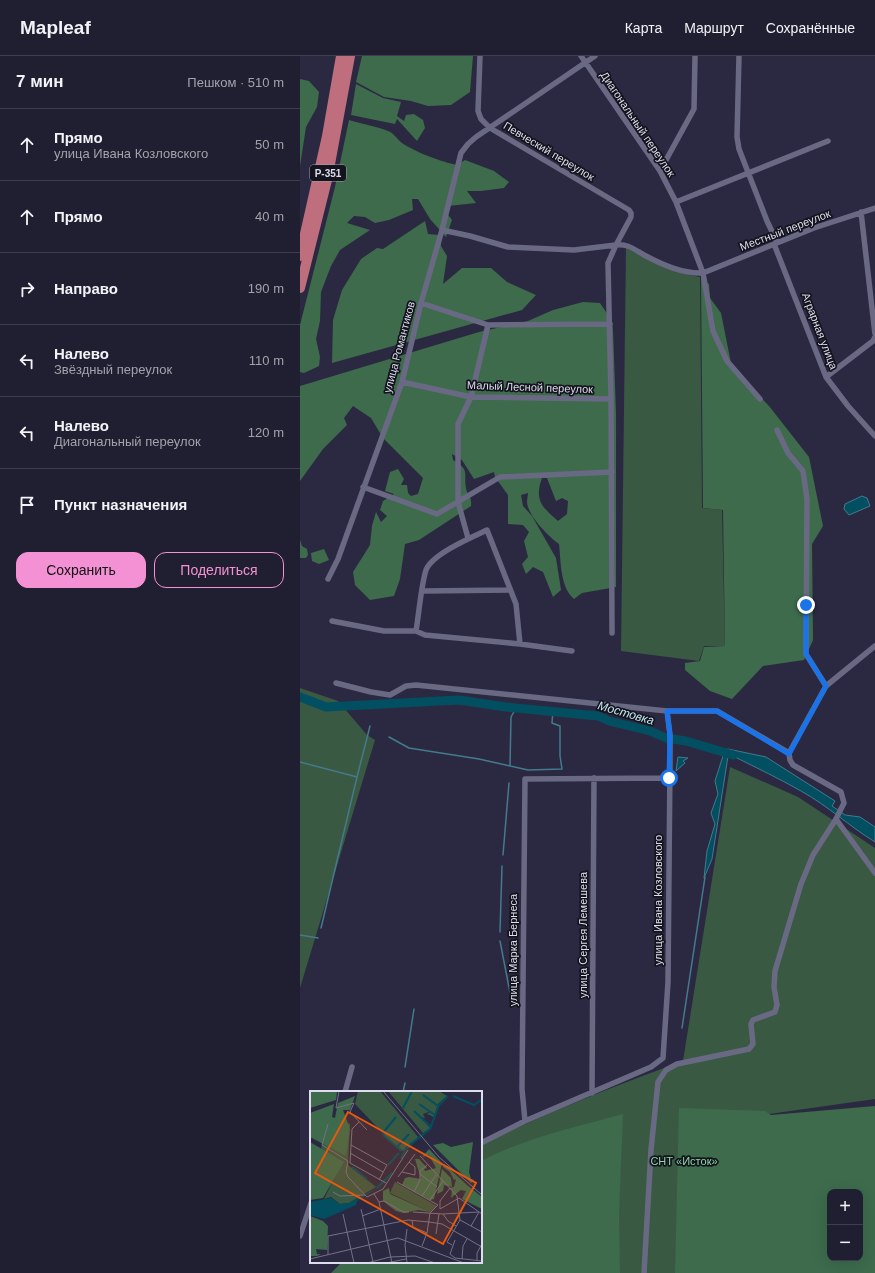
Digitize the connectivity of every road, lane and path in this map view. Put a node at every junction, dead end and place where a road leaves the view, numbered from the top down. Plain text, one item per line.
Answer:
1 (341, 56) edge
2 (350, 56) edge
3 (480, 56) edge
4 (581, 56) edge
5 (595, 56) edge
6 (695, 56) edge
7 (739, 56) edge
8 (585, 63) junction
9 (490, 128) junction
10 (828, 141) dead end
11 (660, 171) junction
12 (749, 174) junction
13 (676, 202) junction
14 (875, 208) edge
15 (861, 212) junction
16 (442, 230) junction
17 (776, 243) junction
18 (616, 245) junction
19 (300, 256) edge
20 (704, 273) junction
21 (300, 288) edge
22 (421, 303) junction
23 (610, 324) junction
24 (488, 325) junction
25 (875, 335) edge
26 (826, 377) junction
27 (402, 382) junction
28 (471, 397) junction
29 (611, 399) junction
30 (760, 399) dead end
31 (777, 430) dead end
32 (875, 436) edge
33 (612, 472) junction
34 (363, 487) junction
35 (458, 502) junction
36 (468, 538) junction
37 (328, 579) dead end
38 (510, 590) junction
39 (423, 591) junction
40 (332, 621) dead end
41 (416, 630) junction
42 (612, 634) dead end
43 (520, 644) junction
44 (874, 648) edge
45 (572, 651) dead end
46 (336, 683) dead end
47 (826, 686) junction
48 (667, 711) junction
49 (789, 754) junction
50 (594, 778) junction
51 (669, 778) junction
52 (837, 818) junction
53 (875, 873) edge
54 (352, 1067) dead end
55 (345, 1091) edge
56 (592, 1093) junction
57 (525, 1121) junction
58 (482, 1142) edge
59 (310, 1206) edge
60 (300, 1236) edge
61 (644, 1273) edge

1 - 19 highway, Р-351
2 - 21 highway, Р-351
3 - 9 street, Певческий переулок
4 - 8 street, Диагональный переулок
5 - 8 street, улица Романтиков
6 - 11 street
7 - 12 street, Аграрная улица
8 - 9 street, улица Романтиков
8 - 11 street, Диагональный переулок
9 - 16 street, улица Романтиков
9 - 18 street, Певческий переулок
10 - 12 street
11 - 13 street, Диагональный переулок
12 - 13 street
12 - 17 street, Аграрная улица
13 - 20 street, Диагональный переулок
14 - 15 street, Местный переулок
15 - 17 street, Местный переулок
15 - 25 street
16 - 18 street
16 - 22 street, улица Романтиков
17 - 20 street, Местный переулок
17 - 26 street, Аграрная улица
18 - 20 street
18 - 23 street, Певческий переулок
20 - 30 street, Диагональный переулок
22 - 24 street
22 - 27 street, улица Романтиков
23 - 24 street
23 - 29 street, Певческий переулок
24 - 28 street
25 - 26 street
26 - 32 street, Аграрная улица
27 - 28 street, Малый Лесной переулок
27 - 34 street, улица Романтиков
28 - 29 street, Малый Лесной переулок
28 - 35 street
29 - 33 street, Певческий переулок
31 - 47 street
33 - 35 street
33 - 42 street, Певческий переулок
34 - 35 street
34 - 37 street, улица Романтиков
35 - 36 street
36 - 38 street
36 - 39 street
38 - 39 street
38 - 43 street
39 - 41 street
40 - 41 street
41 - 43 street
43 - 45 street
44 - 47 street
46 - 48 street
47 - 49 street
48 - 49 street
48 - 51 street, улица Ивана Козловского
49 - 52 street
50 - 51 street
50 - 56 street, улица Сергея Лемешева
50 - 57 street, улица Марка Бернеса
51 - 56 street, улица Ивана Козловского
52 - 53 street
52 - 61 street
54 - 55 street
56 - 57 street
57 - 58 street
59 - 60 street

